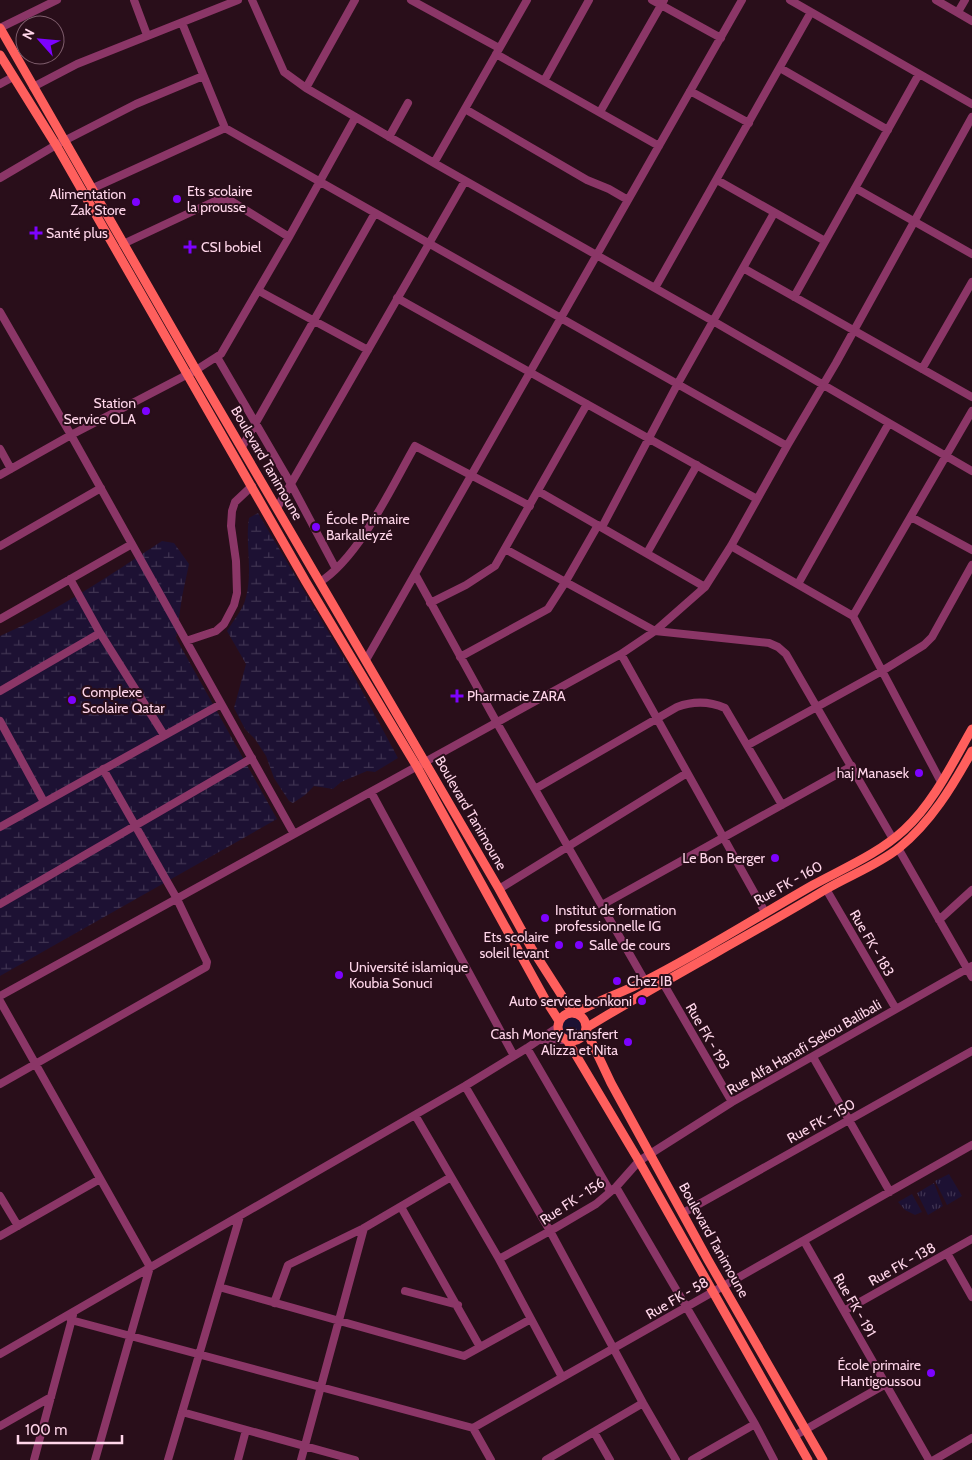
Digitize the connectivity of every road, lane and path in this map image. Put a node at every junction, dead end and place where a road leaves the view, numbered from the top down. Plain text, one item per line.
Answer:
1 (57, 0) edge
2 (134, 0) edge
3 (238, 0) edge
4 (252, 0) edge
5 (355, 0) edge
6 (411, 0) edge
7 (527, 0) edge
8 (589, 0) edge
9 (652, 0) edge
10 (742, 0) edge
11 (790, 0) edge
12 (936, 0) edge
13 (964, 0) edge
14 (662, 2) edge
15 (811, 12) junction
16 (958, 12) junction
17 (972, 20) edge
18 (182, 23) junction
19 (0, 28) edge
20 (148, 35) junction
21 (720, 38) junction
22 (498, 51) junction
23 (0, 54) edge
24 (780, 68) junction
25 (919, 74) junction
26 (203, 76) junction
27 (13, 77) junction
28 (544, 81) junction
29 (0, 84) edge
30 (33, 86) junction
31 (306, 88) junction
32 (690, 91) junction
33 (408, 103) dead end
34 (972, 104) edge
35 (465, 109) junction
36 (600, 112) junction
37 (972, 117) edge
38 (355, 118) junction
39 (749, 123) junction
40 (225, 128) junction
41 (888, 130) junction
42 (389, 137) junction
43 (65, 141) junction
44 (56, 145) junction
45 (659, 146) junction
46 (434, 163) junction
47 (0, 178) edge
48 (717, 180) junction
49 (465, 181) junction
50 (321, 182) junction
51 (856, 188) junction
52 (91, 189) junction
53 (628, 200) junction
54 (375, 213) junction
55 (774, 213) junction
56 (915, 221) junction
57 (290, 237) junction
58 (825, 241) junction
59 (123, 244) junction
60 (428, 244) junction
61 (972, 254) edge
62 (597, 256) junction
63 (743, 268) junction
64 (972, 282) edge
65 (655, 288) junction
66 (258, 291) junction
67 (794, 297) junction
68 (397, 298) junction
69 (0, 312) edge
70 (561, 319) junction
71 (314, 321) junction
72 (713, 321) junction
73 (854, 330) junction
74 (368, 350) junction
75 (218, 357) junction
76 (922, 369) junction
77 (196, 370) junction
78 (530, 372) junction
79 (187, 375) junction
80 (677, 384) junction
81 (822, 385) junction
82 (972, 397) edge
83 (587, 404) junction
84 (972, 411) edge
85 (255, 423) junction
86 (889, 423) junction
87 (71, 435) junction
88 (648, 438) junction
89 (787, 446) junction
90 (242, 447) junction
91 (0, 449) edge
92 (946, 456) junction
93 (696, 465) junction
94 (11, 469) junction
95 (972, 471) edge
96 (0, 475) edge
97 (472, 475) junction
98 (291, 484) junction
99 (252, 486) junction
100 (101, 488) junction
101 (538, 491) junction
102 (757, 499) junction
103 (530, 506) junction
104 (278, 508) junction
105 (911, 517) junction
106 (600, 526) junction
107 (132, 544) junction
108 (0, 546) edge
109 (731, 546) junction
110 (505, 548) junction
111 (972, 550) edge
112 (647, 553) junction
113 (972, 565) edge
114 (336, 569) junction
115 (415, 574) junction
116 (70, 579) junction
117 (566, 581) junction
118 (320, 582) junction
119 (798, 584) junction
120 (705, 586) junction
121 (430, 603) junction
122 (853, 616) junction
123 (0, 619) edge
124 (654, 631) junction
125 (100, 633) junction
126 (186, 641) junction
127 (621, 654) junction
128 (460, 657) junction
129 (366, 660) junction
130 (882, 672) junction
131 (0, 691) edge
132 (221, 704) junction
133 (816, 706) junction
134 (657, 720) junction
135 (0, 721) edge
136 (497, 723) junction
137 (972, 729) edge
138 (164, 735) junction
139 (748, 745) junction
140 (972, 752) edge
141 (252, 758) junction
142 (421, 764) junction
143 (852, 766) junction
144 (103, 769) junction
145 (687, 773) junction
146 (941, 782) junction
147 (535, 789) junction
148 (371, 792) junction
149 (44, 802) junction
150 (782, 805) junction
151 (136, 826) junction
152 (0, 827) edge
153 (909, 832) junction
154 (294, 834) junction
155 (724, 838) junction
156 (894, 839) junction
157 (568, 846) junction
158 (898, 848) junction
159 (499, 888) junction
160 (826, 889) junction
161 (972, 890) edge
162 (177, 898) junction
163 (0, 904) edge
164 (602, 905) junction
165 (765, 912) junction
166 (940, 920) junction
167 (970, 968) edge
168 (972, 977) edge
169 (645, 981) junction
170 (663, 983) junction
171 (0, 996) edge
172 (0, 1002) edge
173 (896, 1009) junction
174 (575, 1013) junction
175 (558, 1024) junction
176 (586, 1029) junction
177 (539, 1040) junction
178 (567, 1040) junction
179 (527, 1048) junction
180 (972, 1051) edge
181 (514, 1056) junction
182 (813, 1056) junction
183 (35, 1064) junction
184 (0, 1084) edge
185 (465, 1086) junction
186 (732, 1102) junction
187 (415, 1115) junction
188 (849, 1120) junction
189 (972, 1145) edge
190 (650, 1154) junction
191 (639, 1161) junction
192 (451, 1177) junction
193 (100, 1179) junction
194 (613, 1189) junction
195 (890, 1192) junction
196 (0, 1196) edge
197 (401, 1206) junction
198 (683, 1213) junction
199 (240, 1216) junction
200 (18, 1226) junction
201 (364, 1228) junction
202 (550, 1231) junction
203 (0, 1236) edge
204 (972, 1239) edge
205 (804, 1240) junction
206 (947, 1253) junction
207 (499, 1258) junction
208 (150, 1267) junction
209 (724, 1286) junction
210 (219, 1287) junction
211 (405, 1291) dead end
212 (713, 1292) junction
213 (972, 1297) edge
214 (274, 1303) junction
215 (458, 1305) junction
216 (686, 1308) junction
217 (74, 1311) junction
218 (844, 1311) junction
219 (531, 1318) junction
220 (72, 1320) junction
221 (338, 1321) junction
222 (130, 1336) junction
223 (480, 1347) junction
224 (614, 1348) junction
225 (0, 1354) edge
226 (200, 1354) junction
227 (562, 1378) junction
228 (886, 1384) junction
229 (320, 1387) junction
230 (51, 1396) junction
231 (643, 1403) junction
232 (182, 1412) junction
233 (755, 1424) junction
234 (0, 1426) edge
235 (473, 1428) junction
236 (246, 1430) junction
237 (806, 1430) junction
238 (594, 1432) junction
239 (794, 1436) junction
240 (972, 1438) edge
241 (304, 1446) junction
242 (34, 1460) edge
243 (95, 1460) edge
244 (168, 1460) edge
245 (238, 1460) edge
246 (301, 1460) edge
247 (355, 1460) edge
248 (491, 1460) edge
249 (546, 1460) edge
250 (610, 1460) edge
251 (676, 1460) edge
252 (692, 1460) edge
253 (774, 1460) edge
254 (808, 1460) edge
255 (823, 1460) edge
256 (929, 1460) edge
257 (934, 1460) edge

1 - 19 street
2 - 20 street
3 - 18 street
4 - 31 street
5 - 31 street
6 - 22 street
7 - 22 street
8 - 28 street
9 - 14 street
10 - 21 street
11 - 15 street
12 - 16 street
13 - 16 street
14 - 21 street
14 - 36 street
15 - 24 street
15 - 25 street
16 - 17 street
18 - 20 street
18 - 26 street
19 - 30 main road, Boulevard Tanimoune
20 - 30 street
21 - 32 street
22 - 28 street
22 - 35 street
23 - 27 main road, Boulevard Tanimoune
24 - 39 street
24 - 41 street
25 - 34 street
25 - 41 street
26 - 40 street
26 - 43 street
27 - 29 street
27 - 44 main road, Boulevard Tanimoune
28 - 36 street
30 - 43 main road, Boulevard Tanimoune
31 - 38 street
32 - 39 street
32 - 45 street
33 - 42 street
35 - 46 street
35 - 53 street
36 - 45 street
37 - 56 street
38 - 42 street
38 - 50 street
39 - 48 street
40 - 50 street
40 - 52 street
41 - 51 street
42 - 46 street
43 - 44 street
43 - 52 main road, Boulevard Tanimoune
44 - 47 street
44 - 79 main road, Boulevard Tanimoune
45 - 53 street
46 - 49 street
48 - 55 street
48 - 65 street
49 - 60 street
49 - 62 street
50 - 54 street
50 - 57 street
51 - 56 street
51 - 58 street
52 - 59 main road, Boulevard Tanimoune
53 - 62 street
54 - 60 street
54 - 71 street
55 - 58 street
55 - 63 street
56 - 61 street
56 - 73 street
57 - 59 street
57 - 66 street
58 - 67 street
59 - 77 main road, Boulevard Tanimoune
60 - 68 street
60 - 70 street
62 - 65 street
62 - 70 street
63 - 67 street
63 - 72 street
64 - 76 street
65 - 72 street
66 - 71 street
66 - 75 street
67 - 73 street
68 - 74 street
68 - 78 street
69 - 87 street
70 - 78 street
70 - 80 street
71 - 74 street
71 - 85 street
72 - 80 street
72 - 81 street
73 - 76 street
73 - 81 street
74 - 98 street
75 - 77 street
75 - 85 street
76 - 82 street
77 - 79 street
77 - 90 main road, Boulevard Tanimoune
78 - 83 street
78 - 97 street
79 - 87 street
79 - 99 main road, Boulevard Tanimoune
80 - 88 street
80 - 89 street
81 - 86 street
81 - 89 street
83 - 88 street
83 - 101 street
84 - 92 street
85 - 90 street
85 - 98 street
86 - 92 street
86 - 119 street
87 - 94 street
87 - 100 street
88 - 93 street
88 - 106 street
89 - 102 street
90 - 104 main road, Boulevard Tanimoune
91 - 94 street
92 - 95 street
92 - 105 street
93 - 102 street
93 - 112 street
94 - 96 street
97 - 103 street
97 - 114 street
97 - 115 street
98 - 104 street
98 - 114 street
99 - 126 street
99 - 142 main road, Boulevard Tanimoune
100 - 107 street
100 - 108 street
101 - 103 street
101 - 106 street
102 - 109 street
103 - 110 street
104 - 118 main road, Boulevard Tanimoune
105 - 111 street
105 - 122 street
106 - 112 street
106 - 117 street
107 - 116 street
107 - 126 street
109 - 119 street
109 - 120 street
110 - 117 street
110 - 121 street
112 - 120 street
113 - 130 street
114 - 118 street
115 - 121 street
115 - 129 street
116 - 123 street
116 - 125 street
117 - 124 street
117 - 128 street
118 - 129 main road, Boulevard Tanimoune
119 - 122 street
120 - 124 street
121 - 128 street
122 - 130 street
124 - 127 street
124 - 133 street
125 - 131 street
125 - 138 street
126 - 132 street
127 - 134 street
127 - 136 street
128 - 136 street
129 - 142 main road, Boulevard Tanimoune
130 - 133 street
130 - 146 street
132 - 138 street
132 - 141 street
133 - 139 street
133 - 143 street
134 - 139 street
134 - 145 street
134 - 147 street
135 - 149 street
136 - 142 street
136 - 147 street
137 - 146 main road, Rue FK - 160
138 - 144 street
139 - 150 street
140 - 153 main road, Rue FK - 160
141 - 151 street
141 - 154 street
142 - 148 street
142 - 159 main road, Boulevard Tanimoune
142 - 175 main road, Boulevard Tanimoune
143 - 150 street
143 - 156 street
144 - 149 street
144 - 151 street
145 - 155 street
145 - 157 street
146 - 153 main road, Rue FK - 160
147 - 157 street
148 - 154 street
148 - 181 street
149 - 152 street
150 - 155 street
151 - 162 street
151 - 163 street
153 - 156 main road, Rue FK - 160
153 - 158 main road, Rue FK - 160
154 - 162 street
155 - 164 street
155 - 165 street
156 - 165 main road, Rue FK - 160
157 - 159 street
157 - 164 street
158 - 160 main road, Rue FK - 160
158 - 166 street
159 - 174 main road, Boulevard Tanimoune
160 - 170 main road, Rue FK - 160
160 - 173 street, Rue FK - 183
161 - 166 street
162 - 171 street
162 - 183 street
164 - 169 street
165 - 169 main road, Rue FK - 160
166 - 167 street
167 - 168 street
167 - 173 street, Rue Alfa Hanafi Sekou Balibali
169 - 174 main road, Rue FK - 160
170 - 176 main road, Rue FK - 160
170 - 186 street, Rue FK - 193
172 - 183 street
173 - 182 street, Rue Alfa Hanafi Sekou Balibali
174 - 175 main road
174 - 176 main road
175 - 177 street
175 - 178 main road
176 - 178 main road
176 - 190 main road, Boulevard Tanimoune
177 - 178 street
177 - 179 street
178 - 191 main road, Boulevard Tanimoune
179 - 181 street
179 - 194 street
180 - 188 street, Rue FK - 150
181 - 185 street
182 - 186 street, Rue Alfa Hanafi Sekou Balibali
182 - 188 street
183 - 184 street
183 - 193 street
185 - 187 street
185 - 202 street
186 - 190 street, Rue Alfa Hanafi Sekou Balibali
187 - 192 street
187 - 199 street
188 - 195 street
188 - 198 street, Rue FK - 150
189 - 195 street, Rue FK - 58
190 - 191 street, Rue FK - 156
190 - 198 main road, Boulevard Tanimoune
191 - 194 street, Rue FK - 156
191 - 212 main road, Boulevard Tanimoune
192 - 197 street
192 - 207 street
193 - 200 street
193 - 208 street
194 - 202 street, Rue FK - 156
194 - 216 street
195 - 205 street, Rue FK - 58
196 - 200 street
197 - 201 street
197 - 215 street
198 - 209 main road, Boulevard Tanimoune
199 - 208 street
199 - 210 street
200 - 203 street
201 - 214 street
201 - 221 street
202 - 207 street, Rue FK - 156
202 - 224 street
204 - 206 street, Rue FK - 138
205 - 209 street, Rue FK - 58
205 - 218 street, Rue FK - 191
206 - 213 street
206 - 218 street, Rue FK - 138
207 - 219 street
208 - 217 street
208 - 222 street
209 - 212 street, Rue FK - 58
209 - 237 main road, Boulevard Tanimoune
210 - 214 street
210 - 226 street
211 - 215 street
212 - 216 street, Rue FK - 58
212 - 239 main road, Boulevard Tanimoune
214 - 221 street
215 - 223 street
216 - 224 street, Rue FK - 58
216 - 233 street
217 - 220 street
217 - 225 street
218 - 228 street, Rue FK - 191
219 - 223 street
219 - 227 street
220 - 222 street
220 - 230 street
221 - 223 street
221 - 229 street
222 - 226 street
222 - 243 street
224 - 227 street, Rue FK - 58
224 - 231 street
226 - 229 street
226 - 232 street
227 - 235 street, Rue FK - 58
228 - 237 street
228 - 256 street, Rue FK - 191
229 - 235 street
229 - 241 street
230 - 234 street
230 - 242 street
231 - 238 street
231 - 251 street
232 - 236 street
232 - 244 street
233 - 252 street
233 - 253 street
235 - 248 street
236 - 241 street
236 - 245 street
237 - 239 street
237 - 255 main road, Boulevard Tanimoune
238 - 249 street
238 - 250 street
239 - 254 main road, Boulevard Tanimoune
240 - 257 street
241 - 246 street
241 - 247 street

